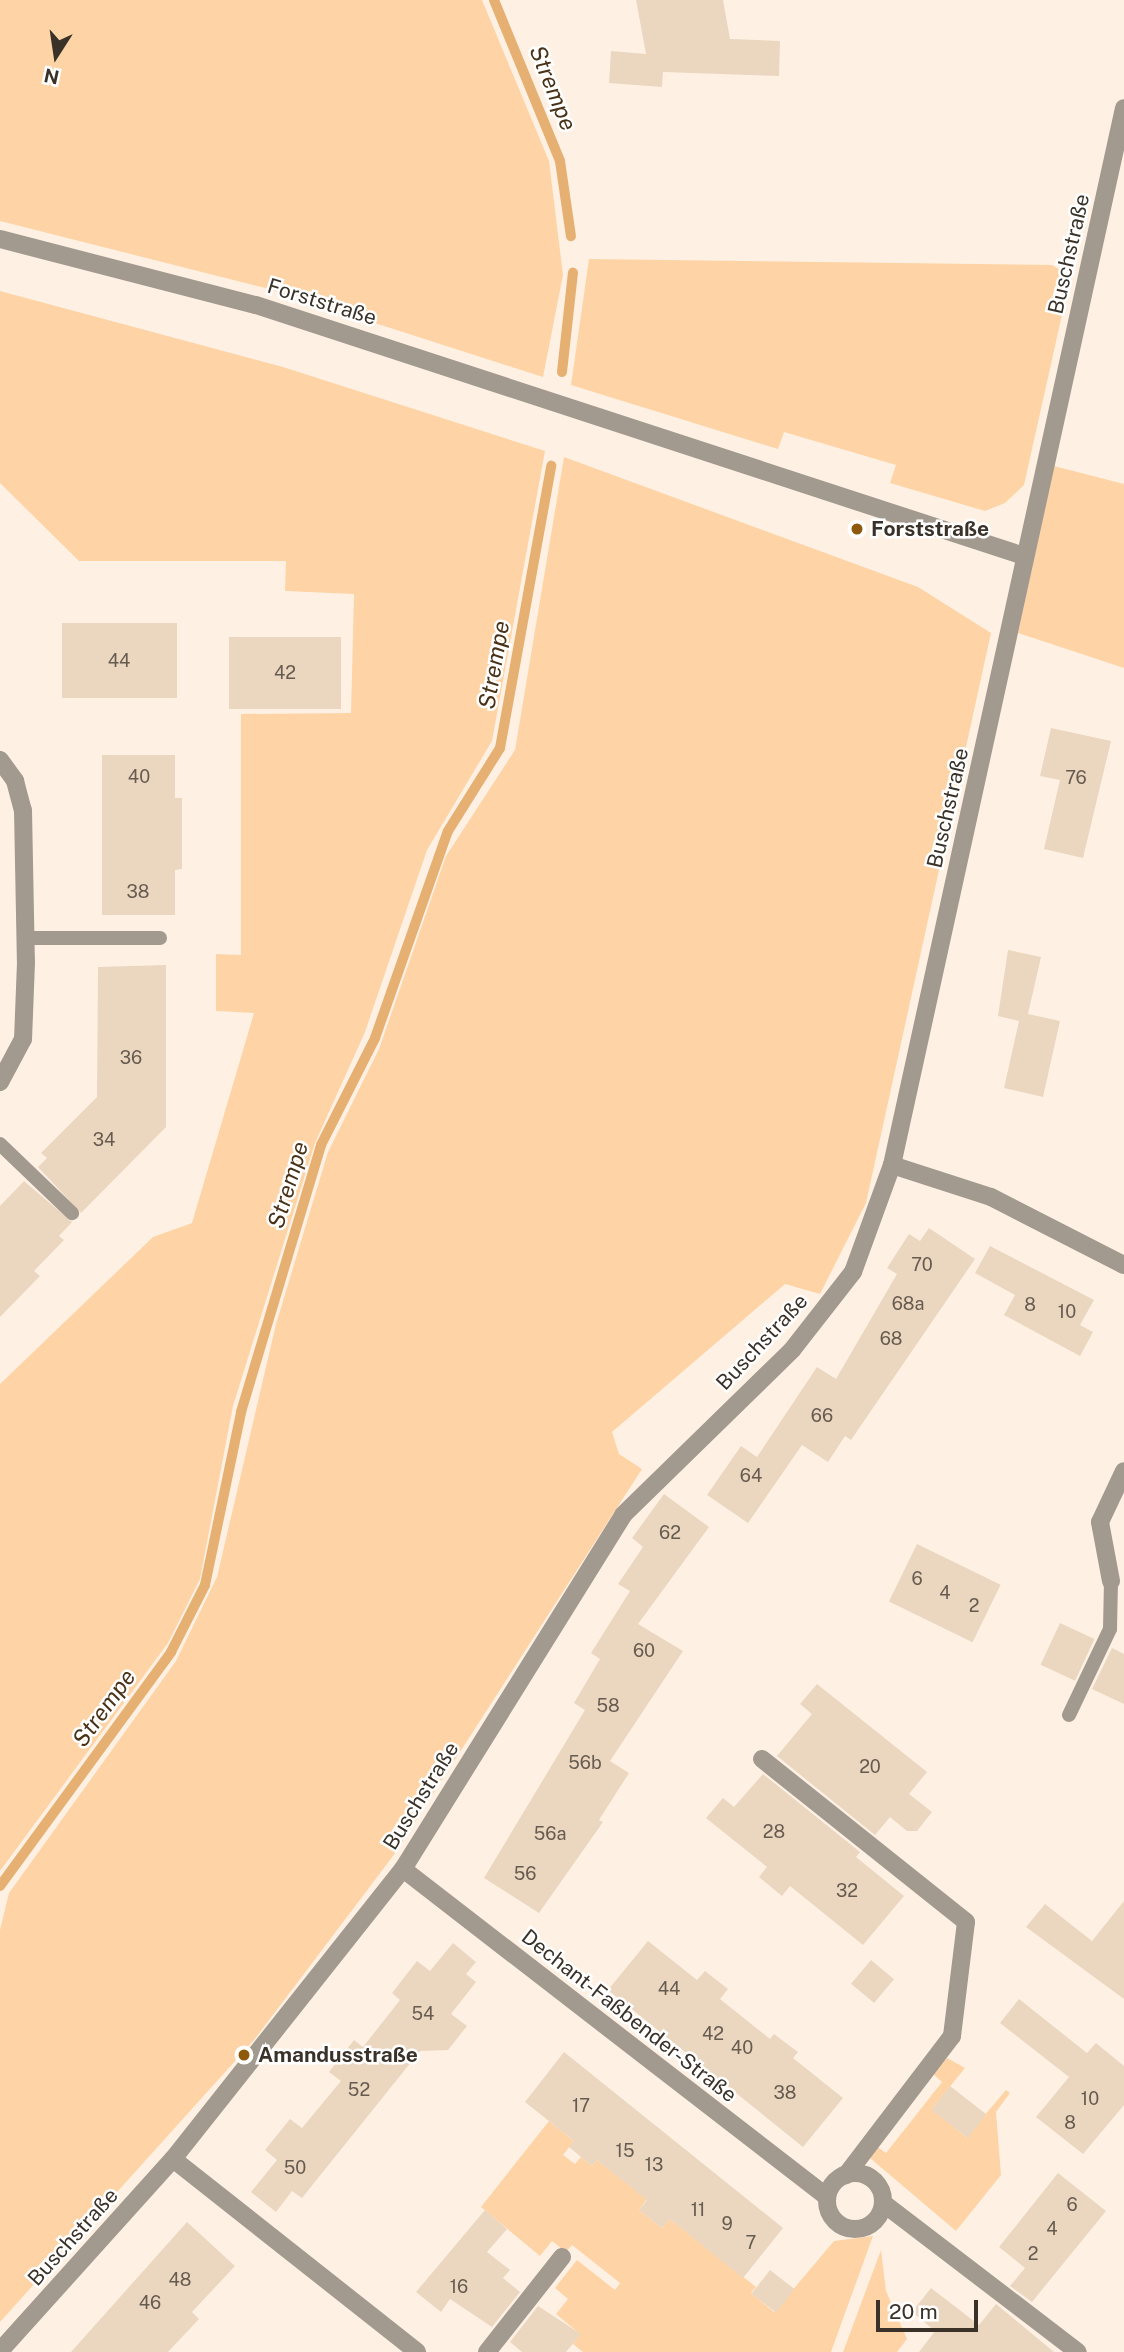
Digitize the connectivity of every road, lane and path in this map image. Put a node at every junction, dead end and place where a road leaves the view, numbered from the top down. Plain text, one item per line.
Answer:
1 (1124, 108) edge
2 (0, 239) edge
3 (1024, 556) junction
4 (0, 760) edge
5 (26, 938) junction
6 (160, 938) dead end
7 (0, 1082) edge
8 (0, 1144) edge
9 (892, 1165) junction
10 (72, 1213) dead end
11 (1124, 1265) edge
12 (1124, 1471) edge
13 (1111, 1581) joint
14 (1069, 1715) dead end
15 (762, 1759) dead end
16 (403, 1869) junction
17 (173, 2160) junction
18 (846, 2175) junction
19 (827, 2197) junction
20 (883, 2203) junction
21 (562, 2256) dead end
22 (0, 2351) edge
23 (417, 2352) edge
24 (487, 2352) edge
25 (1078, 2352) edge

1 - 3 street, Buschstraße
2 - 3 street, Forststraße
3 - 9 street, Buschstraße
4 - 5 street
5 - 6 lane
5 - 7 street
8 - 10 lane
9 - 11 street
9 - 16 street, Buschstraße
12 - 13 street
13 - 14 lane
15 - 18 street
16 - 17 street, Buschstraße
16 - 19 street, Dechant-Faßbender-Straße
17 - 22 street, Buschstraße
17 - 23 street
18 - 19 street
18 - 20 street
19 - 20 street, Dechant-Faßbender-Straße
20 - 25 street
21 - 24 street

